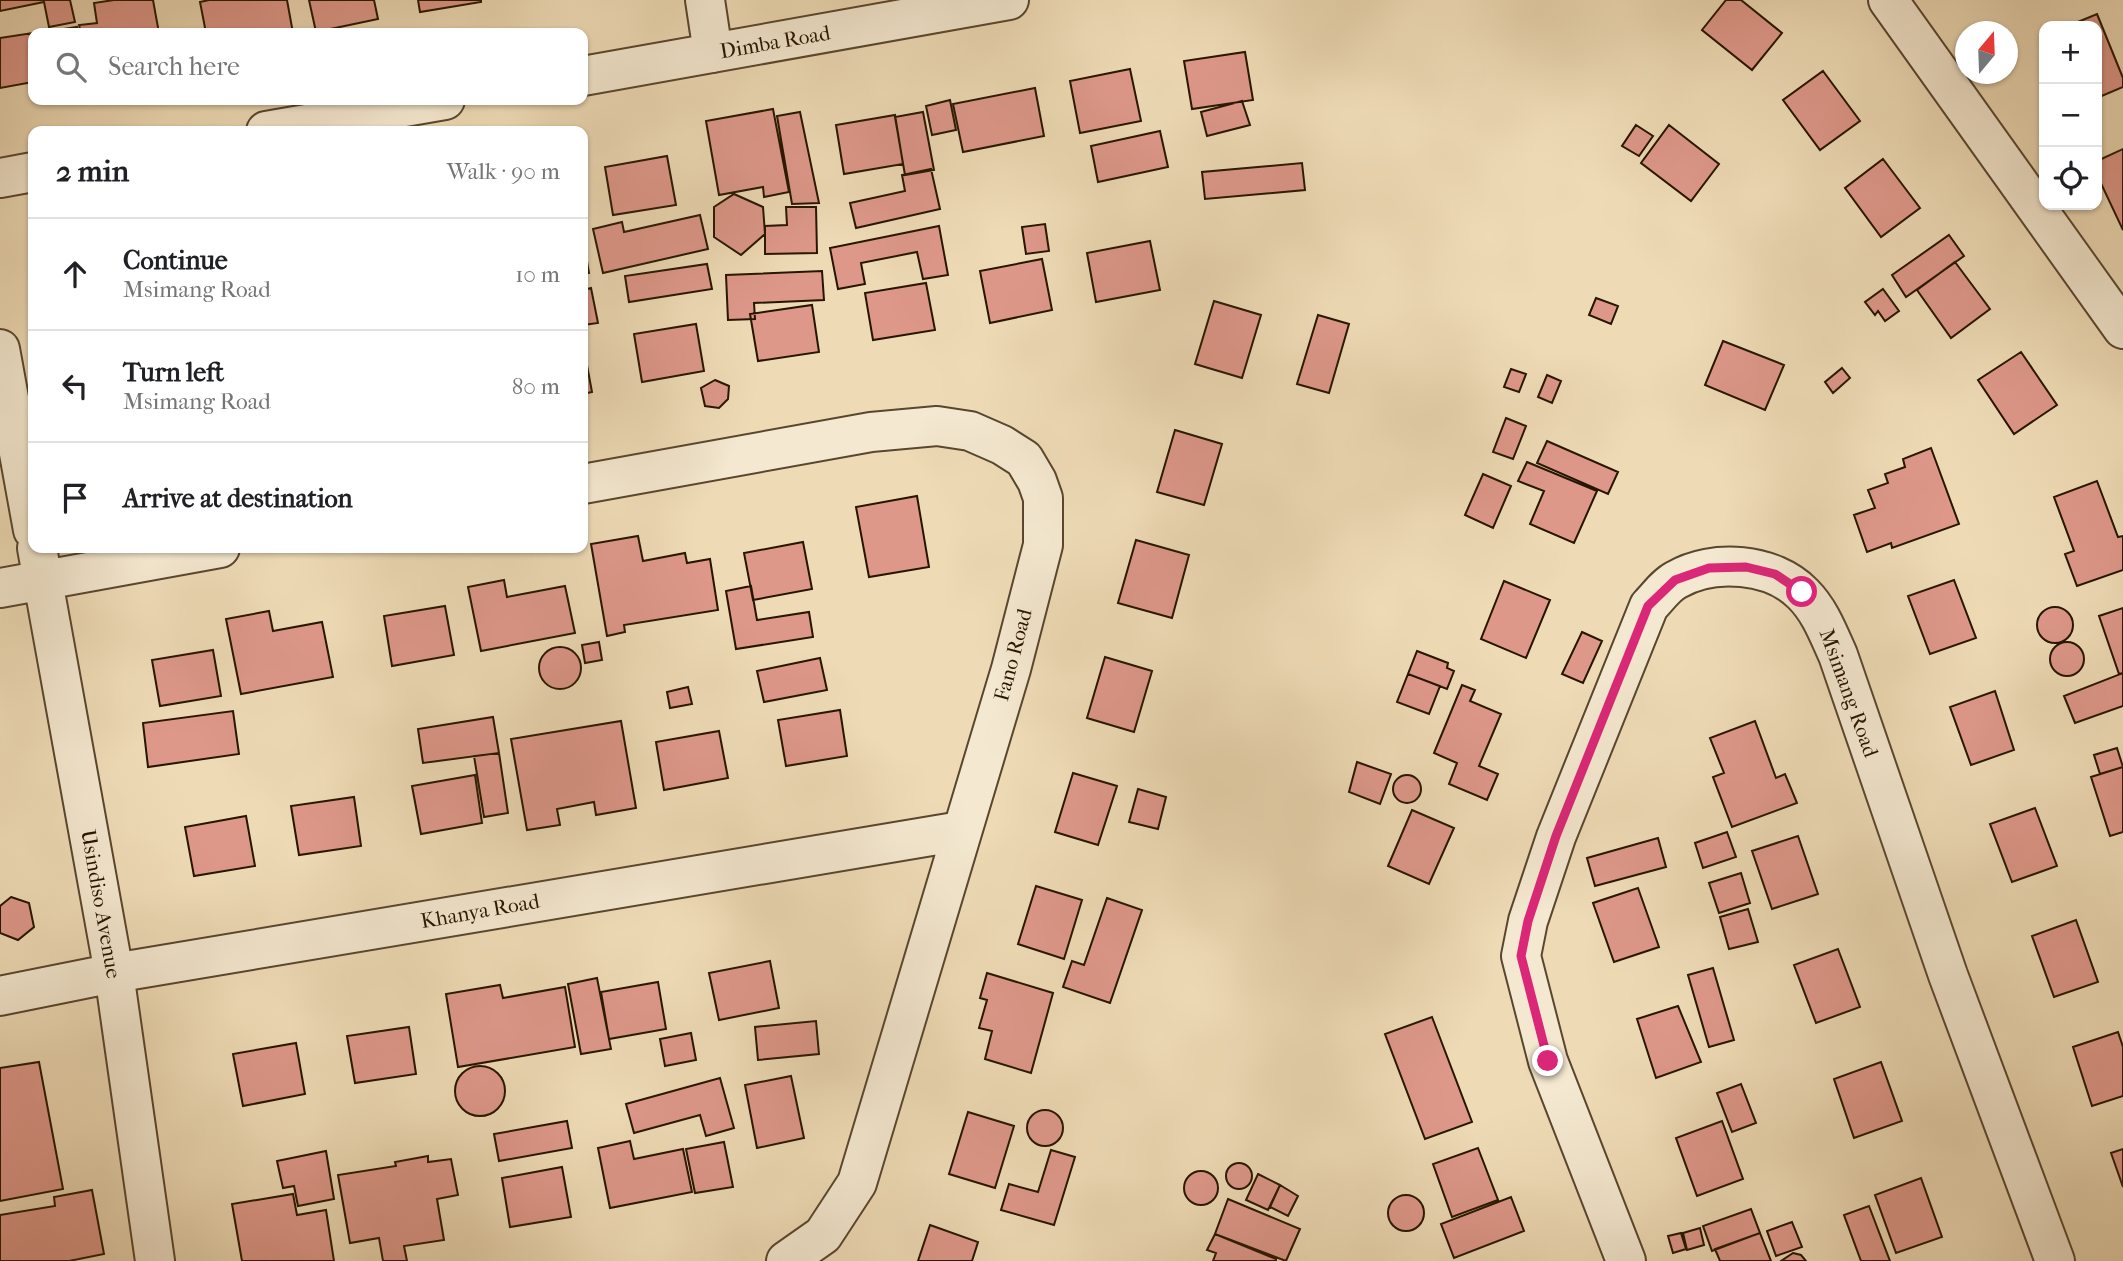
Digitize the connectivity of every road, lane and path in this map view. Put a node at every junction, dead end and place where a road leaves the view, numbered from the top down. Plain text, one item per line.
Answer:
1 (705, 0) edge
2 (1009, 0) edge
3 (1888, 0) edge
4 (713, 53) junction
5 (588, 75) edge
6 (417, 105) edge
7 (295, 126) edge
8 (28, 173) edge
9 (0, 178) edge
10 (2123, 329) edge
11 (0, 349) edge
12 (588, 483) edge
13 (28, 503) edge
14 (160, 553) edge
15 (39, 563) edge
16 (0, 588) edge
17 (961, 831) junction
18 (114, 973) junction
19 (0, 996) edge
20 (155, 1261) edge
21 (786, 1261) edge
22 (1626, 1261) edge
23 (2055, 1261) edge

1 - 4 street
2 - 4 street, Dimba Road
3 - 10 street
4 - 5 street, Dimba Road
6 - 7 street
8 - 9 street
11 - 13 street
12 - 17 street, Fano Road
14 - 15 street
15 - 16 street
15 - 18 street, Usindiso Avenue
17 - 18 street, Khanya Road
17 - 21 street, Fano Road
18 - 19 street, Khanya Road
18 - 20 street, Usindiso Avenue
22 - 23 street, Msimang Road

